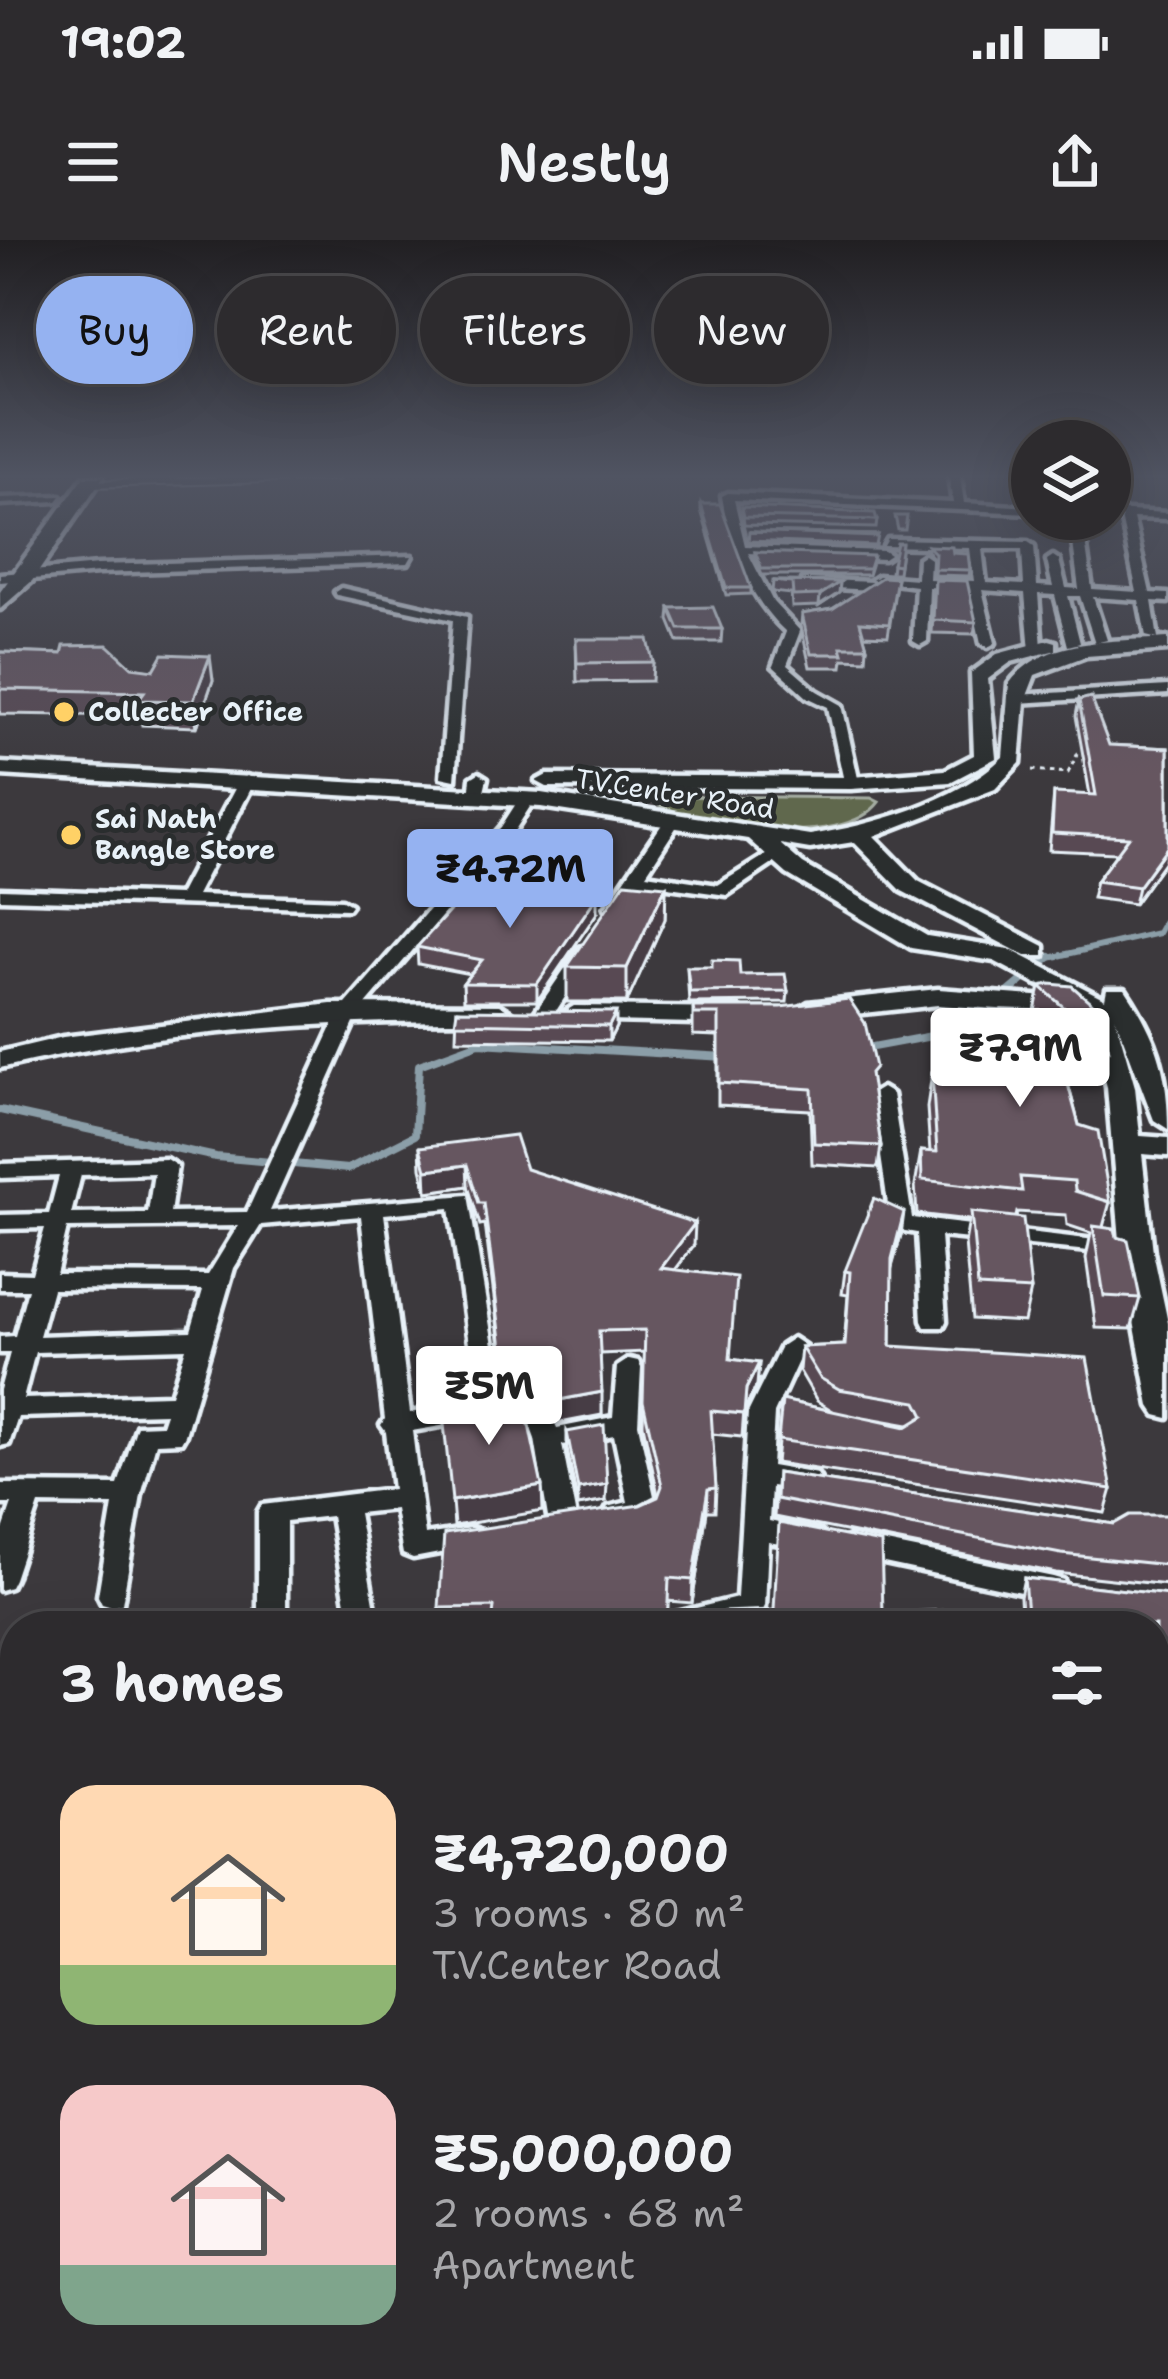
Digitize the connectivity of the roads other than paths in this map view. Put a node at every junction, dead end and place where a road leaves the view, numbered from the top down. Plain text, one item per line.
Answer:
1 (25, 577) edge
2 (753, 577) edge
3 (807, 577) edge
4 (866, 577) edge
5 (913, 577) edge
6 (924, 577) edge
7 (979, 577) edge
8 (1029, 577) edge
9 (1057, 577) edge
10 (1083, 577) edge
11 (1140, 577) edge
12 (756, 583) junction
13 (924, 584) junction
14 (975, 586) junction
15 (1029, 591) junction
16 (341, 592) dead end
17 (1061, 593) junction
18 (1085, 594) junction
19 (1144, 596) junction
20 (1168, 598) edge
21 (0, 603) edge
22 (842, 606) edge
23 (807, 615) edge
24 (774, 616) junction
25 (1163, 638) edge
26 (920, 641) dead end
27 (988, 643) dead end
28 (1090, 643) junction
29 (1035, 648) junction
30 (1168, 690) edge
31 (1017, 699) junction
32 (0, 754) edge
33 (0, 769) edge
34 (181, 770) junction
35 (449, 777) junction
36 (247, 781) junction
37 (890, 781) junction
38 (851, 783) junction
39 (477, 786) junction
40 (527, 799) junction
41 (925, 806) junction
42 (673, 820) junction
43 (859, 834) junction
44 (769, 846) junction
45 (635, 877) junction
46 (0, 894) edge
47 (185, 900) junction
48 (342, 905) dead end
49 (609, 916) edge
50 (596, 936) edge
51 (1013, 951) junction
52 (1105, 1000) junction
53 (349, 1012) junction
54 (544, 1014) junction
55 (0, 1060) edge
56 (882, 1094) dead end
57 (1168, 1120) edge
58 (1125, 1144) junction
59 (1168, 1148) edge
60 (72, 1169) junction
61 (0, 1172) edge
62 (260, 1210) junction
63 (372, 1210) junction
64 (158, 1220) junction
65 (58, 1221) junction
66 (0, 1222) edge
67 (928, 1228) junction
68 (1137, 1252) junction
69 (0, 1281) edge
70 (42, 1282) junction
71 (218, 1283) junction
72 (934, 1321) dead end
73 (201, 1339) junction
74 (12, 1344) edge
75 (793, 1346) dead end
76 (628, 1367) dead end
77 (182, 1404) junction
78 (1168, 1406) edge
79 (4, 1408) edge
80 (491, 1408) junction
81 (394, 1424) junction
82 (625, 1424) junction
83 (0, 1437) edge
84 (548, 1439) junction
85 (758, 1474) junction
86 (828, 1484) edge
87 (14, 1494) edge
88 (128, 1495) junction
89 (405, 1498) junction
90 (343, 1504) junction
91 (755, 1529) junction
92 (498, 1533) edge
93 (0, 1579) edge
94 (1077, 1590) edge
95 (112, 1595) dead end
96 (272, 1611) edge
97 (361, 1611) edge
98 (729, 1611) edge

1 - 21 main road
2 - 12 street
3 - 12 street
4 - 22 street
5 - 13 street
6 - 13 street
7 - 14 street
8 - 15 street
9 - 17 street
10 - 18 street
11 - 19 street
12 - 24 street
13 - 14 street
13 - 26 street
14 - 15 street
14 - 27 street
15 - 17 street
15 - 29 street
16 - 35 street
17 - 18 street
17 - 28 street
18 - 19 street
18 - 28 street
19 - 20 street
19 - 25 street
23 - 24 street
24 - 38 street
25 - 28 street, T.V.Center Road
28 - 29 street, T.V.Center Road
28 - 31 street, T.V.Center Road
29 - 37 street, T.V.Center Road
30 - 31 street
31 - 41 street, T.V.Center Road
32 - 34 street, T.V.Center Road
33 - 34 street, T.V.Center Road
34 - 35 street, T.V.Center Road
34 - 36 street, T.V.Center Road
35 - 39 street, T.V.Center Road
36 - 39 street, T.V.Center Road
36 - 47 street
37 - 38 street, T.V.Center Road
37 - 41 street
38 - 39 street, T.V.Center Road
39 - 40 street, T.V.Center Road
40 - 42 street, T.V.Center Road
40 - 53 street
41 - 43 street, T.V.Center Road
42 - 44 street, T.V.Center Road
42 - 45 street
43 - 44 street, T.V.Center Road
43 - 51 street
44 - 45 street
44 - 51 street
45 - 49 street
46 - 47 street
47 - 48 street
50 - 54 street
51 - 52 street
52 - 54 street
52 - 57 street
52 - 58 street
53 - 54 street
53 - 55 street
53 - 62 street
56 - 67 street
58 - 59 street
58 - 68 street
60 - 61 street
60 - 64 street
60 - 65 street
62 - 63 street
62 - 64 street
62 - 71 street
63 - 80 street
63 - 81 street
64 - 65 street
65 - 66 street
65 - 70 street
67 - 68 street
67 - 72 street
68 - 78 street
69 - 70 street
70 - 71 street
70 - 74 street
71 - 73 street
73 - 74 street
73 - 77 street
74 - 79 street
75 - 85 street
76 - 82 street
77 - 79 street
77 - 88 street
79 - 83 street
80 - 81 street
80 - 84 street
81 - 89 street
82 - 84 street
82 - 84 street
85 - 86 street
85 - 91 street
87 - 88 street
87 - 93 street
88 - 95 street
89 - 90 street
89 - 92 street
90 - 96 street
90 - 97 street
91 - 94 street
91 - 98 street

